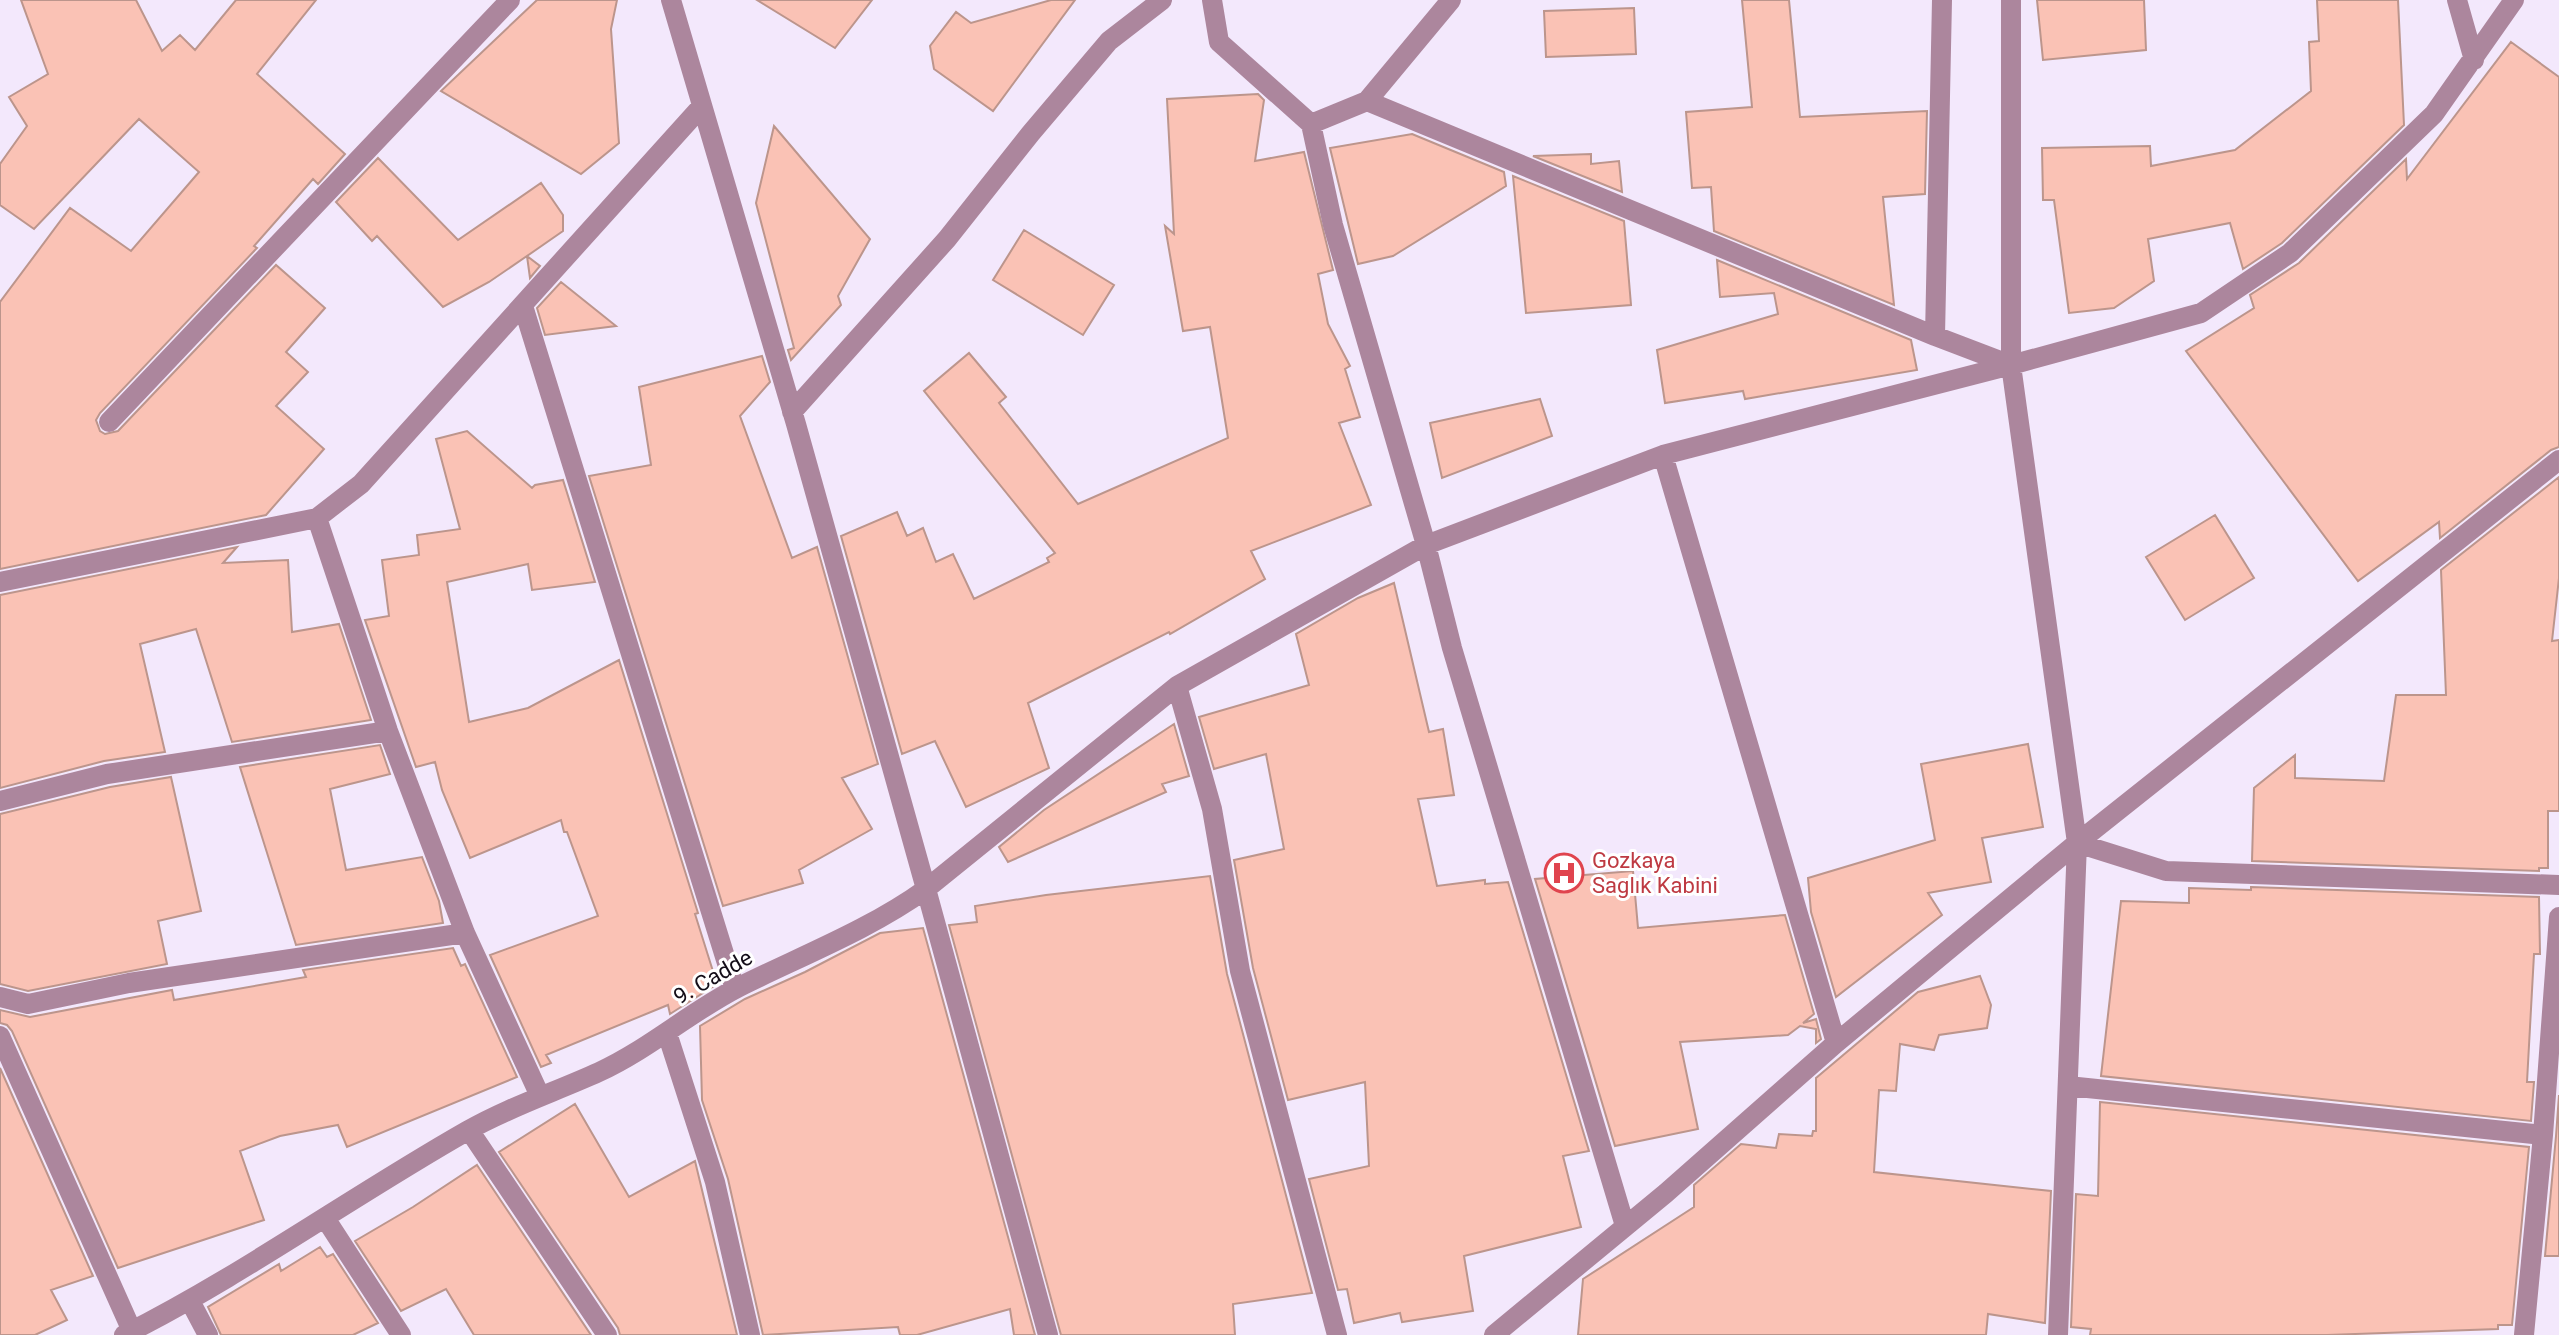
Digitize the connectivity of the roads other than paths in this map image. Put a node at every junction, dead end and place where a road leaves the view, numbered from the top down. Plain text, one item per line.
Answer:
1 (510, 0) edge
2 (671, 0) edge
3 (1162, 0) edge
4 (1212, 0) edge
5 (1451, 0) edge
6 (1942, 0) edge
7 (2011, 0) edge
8 (2457, 0) edge
9 (2514, 0) edge
10 (2474, 60) junction
11 (1367, 101) junction
12 (702, 106) junction
13 (1311, 124) junction
14 (523, 306) junction
15 (1935, 336) junction
16 (2011, 365) junction
17 (792, 412) junction
18 (109, 422) dead end
19 (1663, 455) junction
20 (2559, 460) edge
21 (317, 518) junction
22 (1426, 545) junction
23 (0, 582) edge
24 (1177, 686) junction
25 (388, 731) junction
26 (0, 801) edge
27 (2077, 843) junction
28 (2559, 885) edge
29 (926, 889) junction
30 (2559, 917) edge
31 (465, 933) junction
32 (735, 989) junction
33 (0, 997) edge
34 (667, 1033) junction
35 (0, 1036) edge
36 (1836, 1043) junction
37 (2068, 1086) junction
38 (540, 1096) junction
39 (469, 1130) junction
40 (2543, 1135) junction
41 (325, 1218) junction
42 (1625, 1226) junction
43 (190, 1301) junction
44 (128, 1333) edge
45 (208, 1335) edge
46 (401, 1335) edge
47 (607, 1335) edge
48 (750, 1335) edge
49 (1048, 1335) edge
50 (1337, 1335) edge
51 (1494, 1335) edge
52 (2058, 1335) edge
53 (2524, 1335) edge

1 - 18 street
2 - 12 street
3 - 17 street
4 - 13 street
5 - 11 street
6 - 15 street
7 - 16 street
8 - 10 street
9 - 10 street, 9. Cadde
10 - 16 street, 9. Cadde
11 - 13 street
11 - 15 street
12 - 14 street
12 - 17 street
13 - 22 street
14 - 21 street
14 - 32 street
15 - 16 street
16 - 19 street, 9. Cadde
16 - 27 street
17 - 29 street
19 - 22 street, 9. Cadde
19 - 36 street
20 - 27 street
21 - 23 street
21 - 25 street
22 - 24 street, 9. Cadde
22 - 42 street
24 - 29 street, 9. Cadde
24 - 50 street
25 - 26 street
25 - 31 street
27 - 28 street
27 - 36 street
27 - 37 street
29 - 32 street, 9. Cadde
29 - 49 street
30 - 40 street
31 - 33 street
31 - 38 street
32 - 34 street, 9. Cadde
34 - 38 street, 9. Cadde
34 - 48 street
35 - 44 street
36 - 42 street
37 - 40 street
37 - 52 street
38 - 39 street, 9. Cadde
39 - 41 street, 9. Cadde
39 - 47 street
40 - 53 street
41 - 43 street, 9. Cadde
41 - 46 street
42 - 51 street
43 - 44 street, 9. Cadde
43 - 45 street

